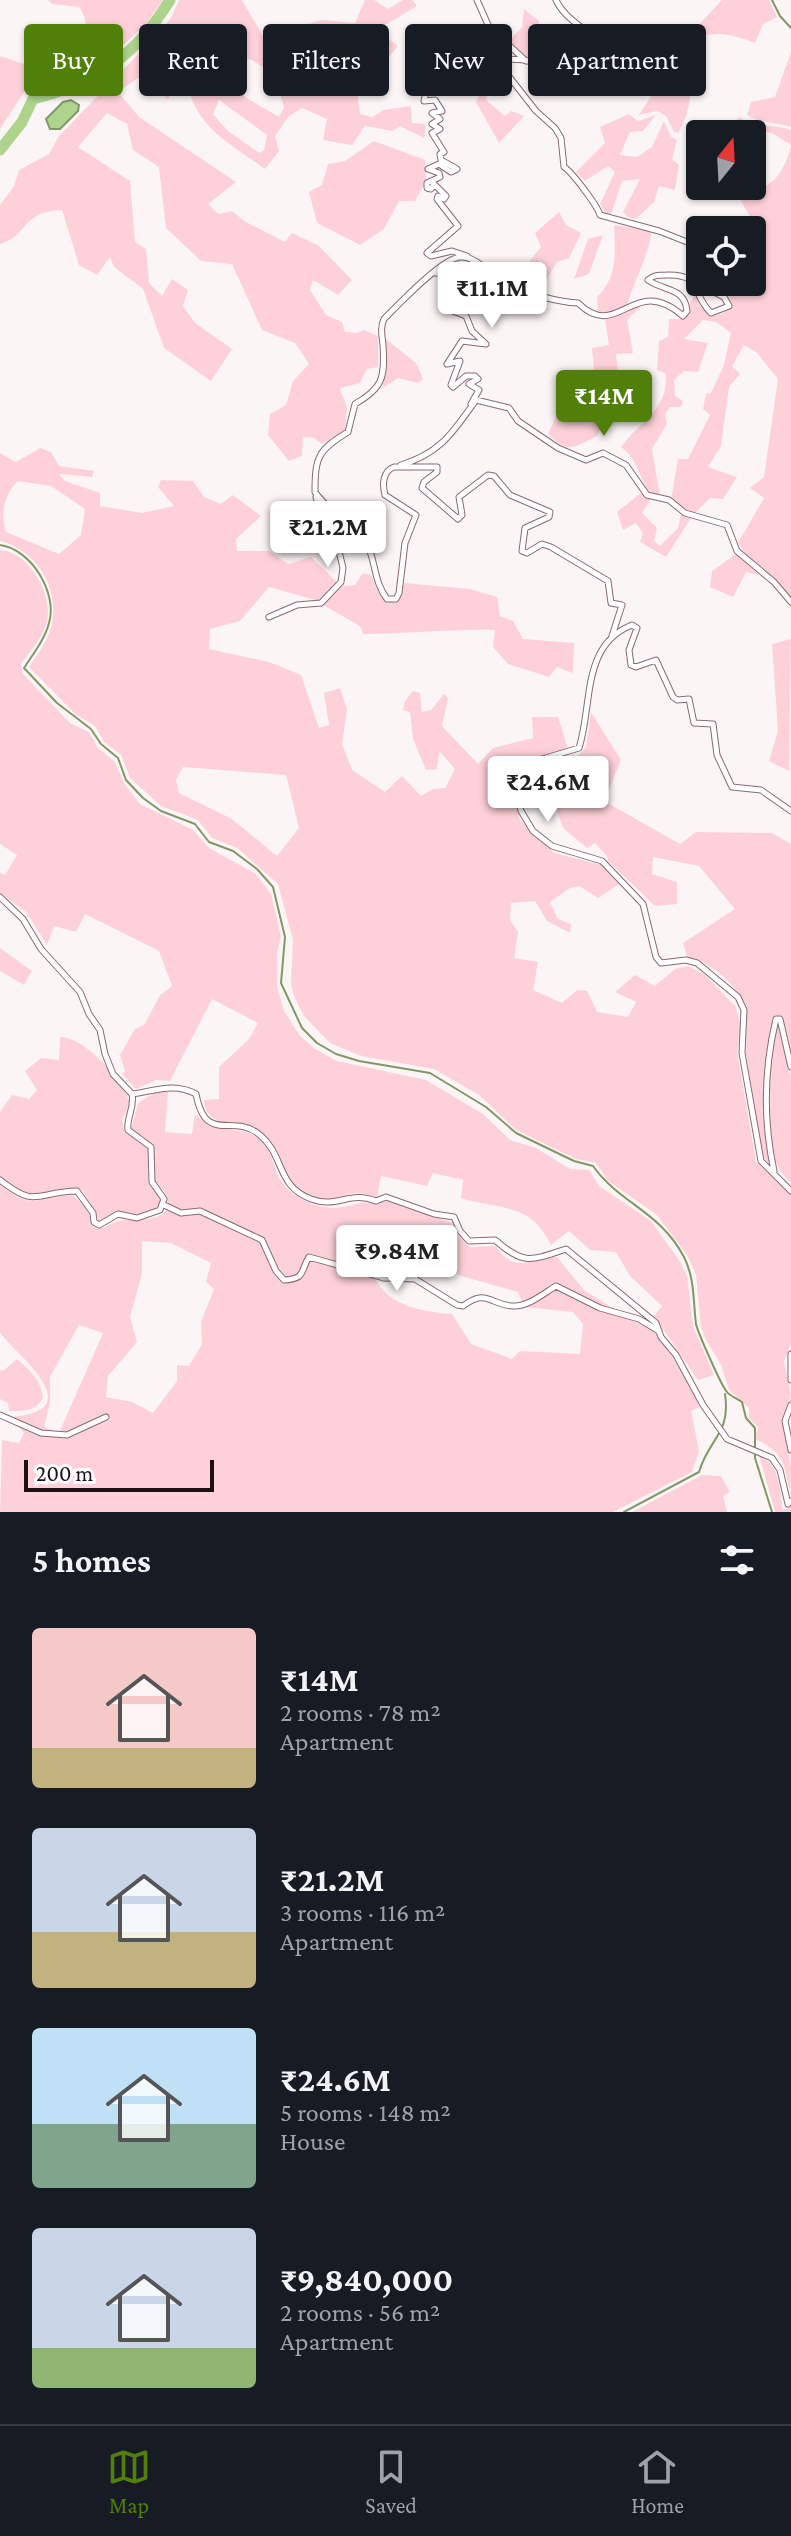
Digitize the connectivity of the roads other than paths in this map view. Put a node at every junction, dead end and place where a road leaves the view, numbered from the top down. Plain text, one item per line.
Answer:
1 (477, 0) edge
2 (556, 0) edge
3 (512, 62) edge
4 (527, 62) junction
5 (512, 80) edge
6 (425, 96) edge
7 (686, 242) edge
8 (471, 258) junction
9 (434, 273) junction
10 (686, 277) edge
11 (698, 296) edge
12 (722, 296) edge
13 (469, 409) junction
14 (394, 467) junction
15 (315, 492) junction
16 (791, 602) edge
17 (269, 617) dead end
18 (612, 636) junction
19 (791, 811) edge
20 (0, 897) edge
21 (791, 1067) edge
22 (132, 1094) junction
23 (774, 1172) junction
24 (0, 1180) edge
25 (791, 1191) edge
26 (162, 1204) junction
27 (659, 1331) junction
28 (791, 1354) edge
29 (791, 1380) edge
30 (791, 1405) edge
31 (0, 1415) edge
32 (106, 1417) dead end
33 (791, 1450) edge
34 (791, 1501) edge

1 - 4 street
2 - 4 street
3 - 4 street
5 - 7 street
6 - 8 street
8 - 9 street
8 - 10 street
9 - 13 street
9 - 15 street
11 - 12 street
13 - 14 street
13 - 16 street
14 - 15 street
14 - 18 street
15 - 17 street
18 - 19 street
18 - 23 street
20 - 22 street
21 - 23 street
22 - 26 street
22 - 27 street
23 - 25 street
24 - 26 street
26 - 27 street
27 - 34 street
28 - 29 street
30 - 33 street
31 - 32 street

